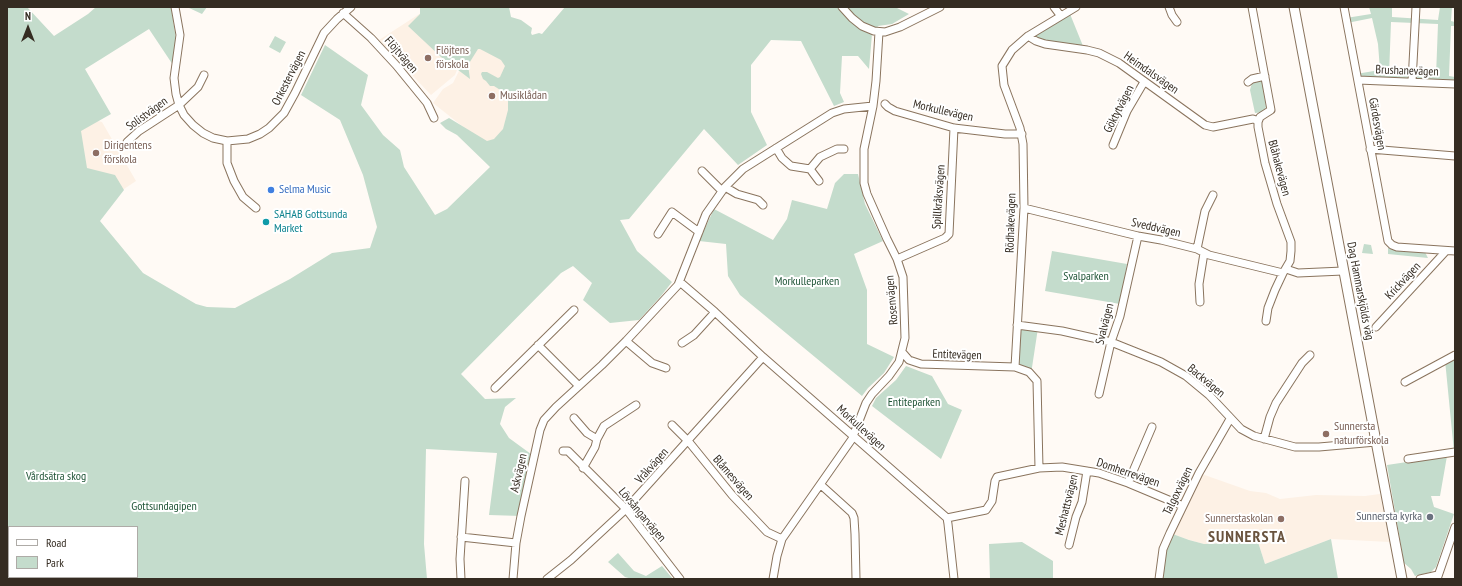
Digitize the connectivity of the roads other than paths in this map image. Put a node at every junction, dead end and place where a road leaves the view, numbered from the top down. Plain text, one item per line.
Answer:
1 (176, 7) edge
2 (351, 7) edge
3 (842, 7) edge
4 (940, 7) edge
5 (1054, 7) edge
6 (1076, 7) edge
7 (1169, 7) edge
8 (1252, 7) edge
9 (1294, 7) edge
10 (1344, 7) edge
11 (1416, 7) edge
12 (343, 13) junction
13 (1060, 16) junction
14 (1177, 22) dead end
15 (879, 32) junction
16 (1028, 36) junction
17 (204, 75) dead end
18 (1265, 76) junction
19 (1358, 80) junction
20 (1144, 82) junction
21 (1248, 82) dead end
22 (1412, 82) junction
23 (1455, 84) edge
24 (885, 104) dead end
25 (179, 105) junction
26 (873, 106) junction
27 (434, 118) dead end
28 (1258, 122) junction
29 (954, 128) junction
30 (1022, 134) junction
31 (227, 141) junction
32 (127, 142) dead end
33 (1113, 145) dead end
34 (776, 148) junction
35 (844, 149) dead end
36 (1370, 149) junction
37 (1455, 156) edge
38 (810, 169) junction
39 (702, 171) dead end
40 (819, 181) dead end
41 (723, 189) junction
42 (1213, 195) dead end
43 (763, 205) dead end
44 (256, 208) dead end
45 (1024, 208) junction
46 (698, 232) junction
47 (658, 234) dead end
48 (1138, 236) junction
49 (1196, 249) junction
50 (1446, 251) junction
51 (1455, 251) edge
52 (1204, 253) junction
53 (898, 259) junction
54 (1285, 271) junction
55 (1343, 271) junction
56 (680, 282) junction
57 (1200, 302) dead end
58 (574, 310) dead end
59 (716, 312) junction
60 (1266, 321) dead end
61 (1017, 325) junction
62 (1376, 327) dead end
63 (626, 341) junction
64 (1112, 342) junction
65 (682, 343) dead end
66 (538, 345) junction
67 (902, 352) junction
68 (1310, 355) dead end
69 (1455, 355) edge
70 (763, 357) junction
71 (1015, 367) junction
72 (666, 368) dead end
73 (1405, 382) dead end
74 (579, 386) junction
75 (495, 388) dead end
76 (1100, 394) dead end
77 (636, 405) dead end
78 (574, 418) dead end
79 (1230, 419) junction
80 (672, 425) dead end
81 (1152, 427) dead end
82 (853, 435) junction
83 (597, 439) junction
84 (1264, 439) junction
85 (688, 442) junction
86 (1376, 442) junction
87 (563, 451) dead end
88 (1455, 452) edge
89 (1408, 459) dead end
90 (583, 468) junction
91 (1039, 468) junction
92 (1087, 471) junction
93 (465, 481) dead end
94 (1128, 483) junction
95 (821, 485) junction
96 (1183, 506) junction
97 (626, 509) junction
98 (946, 518) junction
99 (1455, 527) edge
100 (461, 538) junction
101 (782, 539) junction
102 (516, 543) junction
103 (1068, 545) dead end
104 (1438, 577) edge
105 (461, 579) edge
106 (513, 579) edge
107 (548, 579) edge
108 (680, 579) edge
109 (773, 579) edge
110 (856, 579) edge
111 (954, 579) edge
112 (1159, 579) edge
113 (1402, 579) edge
114 (1420, 579) edge

1 - 25 street, Orkestervägen
2 - 12 street, Orkestervägen
3 - 15 street
4 - 15 street
5 - 13 street
6 - 13 street, Rödhakevägen
7 - 14 street
8 - 18 street
9 - 55 main road, Dag Hammarskjölds väg
10 - 19 street, Gärdesvägen
11 - 22 street
12 - 27 street, Flöjtvägen
12 - 31 street, Orkestervägen
13 - 16 street, Rödhakevägen
15 - 26 street, Rosenvägen
16 - 20 street, Heimdalsvägen
16 - 30 street, Rödhakevägen
17 - 25 street, Solistvägen
18 - 21 street
18 - 28 street
19 - 22 street, Brushanevägen
19 - 36 street, Gärdesvägen
20 - 28 street, Heimdalsvägen
20 - 33 street, Göktytvägen
22 - 23 street, Brushanevägen
24 - 29 street, Morkullevägen
25 - 31 street, Orkestervägen
25 - 32 street, Solistvägen
26 - 34 street
26 - 53 street, Rosenvägen
28 - 54 street, Blåhakevägen
29 - 30 street, Morkullevägen
29 - 53 street, Spillkråksvägen
30 - 45 street, Rödhakevägen
31 - 44 street
34 - 38 street
34 - 41 street
35 - 38 street
36 - 37 street
36 - 50 street, Gärdesvägen
38 - 40 street
39 - 41 street
41 - 43 street
41 - 46 street
42 - 49 street
45 - 48 street, Sveddvägen
45 - 61 street, Rödhakevägen
46 - 47 street
46 - 56 street
48 - 49 street, Sveddvägen
48 - 64 street, Svalvägen
49 - 52 street, Sveddvägen
50 - 51 street
50 - 62 street, Krickvägen
52 - 54 street, Sveddvägen
52 - 57 street
53 - 67 street, Rosenvägen
54 - 55 street
54 - 60 street, Blåhakevägen
55 - 86 main road, Dag Hammarskjölds väg
56 - 59 street, Morkullevägen
56 - 63 street, Askvägen
58 - 66 street
59 - 65 street
59 - 70 street, Morkullevägen
61 - 64 street, Backvägen
61 - 71 street, Rödhakevägen
63 - 72 street
63 - 74 street, Askvägen
64 - 76 street, Svalvägen
64 - 79 street, Backvägen
66 - 74 street
66 - 75 street
67 - 71 street, Entitevägen
67 - 82 street, Rosenvägen
68 - 84 street
69 - 73 street
70 - 82 street, Morkullevägen
70 - 85 street, Vråkvägen
71 - 91 street
74 - 102 street, Askvägen
77 - 83 street
78 - 83 street
79 - 84 street, Backvägen
79 - 96 street, Talgoxvägen
80 - 85 street, Blåmesvägen
81 - 94 street
82 - 95 street, Rosenvägen
82 - 98 street, Morkullevägen
83 - 90 street
84 - 86 street, Backvägen
85 - 97 street, Vråkvägen
85 - 101 street, Blåmesvägen
86 - 113 main road, Dag Hammarskjölds väg
87 - 90 street, Lövsångarvägen
88 - 89 street
90 - 97 street, Lövsångarvägen
91 - 92 street, Domherrevägen
91 - 98 street, Domherrevägen
92 - 94 street, Domherrevägen
92 - 103 street, Meshattsvägen
93 - 100 street
94 - 96 street, Domherrevägen
95 - 101 street, Rosenvägen
95 - 110 street
96 - 112 street, Talgoxvägen
97 - 107 street, Vråkvägen
97 - 108 street, Lövsångarvägen
98 - 111 street
99 - 104 street
100 - 102 street
100 - 105 street
101 - 109 street, Rosenvägen
102 - 106 street, Askvägen
104 - 114 street

